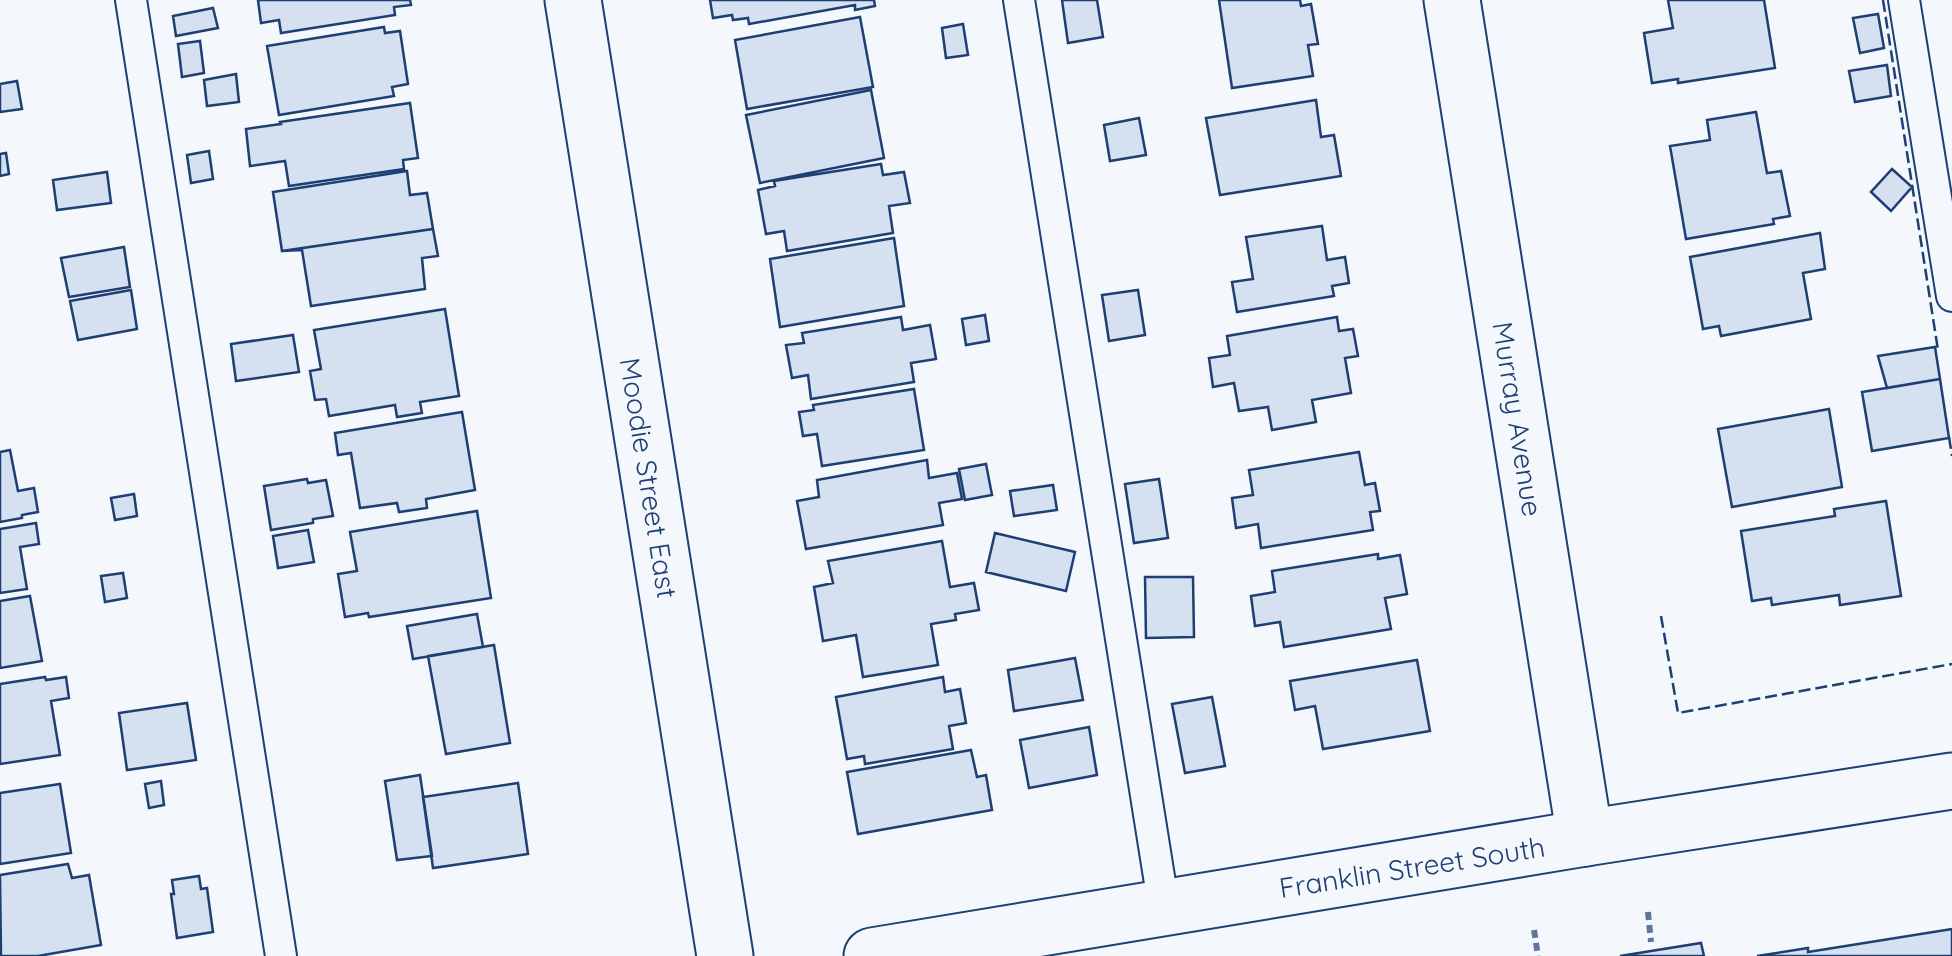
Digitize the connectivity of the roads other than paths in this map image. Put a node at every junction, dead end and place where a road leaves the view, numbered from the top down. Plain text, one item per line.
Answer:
1 (131, 0) edge
2 (573, 0) edge
3 (1019, 0) edge
4 (1452, 0) edge
5 (1904, 0) edge
6 (1952, 296) edge
7 (1952, 781) edge
8 (1585, 838) junction
9 (1164, 908) junction
10 (281, 956) edge
11 (724, 956) edge
12 (872, 956) edge

1 - 10 lane
2 - 11 street, Moodie Street East
3 - 9 lane
4 - 8 street, Murray Avenue
5 - 6 lane
7 - 8 street, Franklin Street South
8 - 9 street, Franklin Street South
9 - 12 street, Franklin Street South

